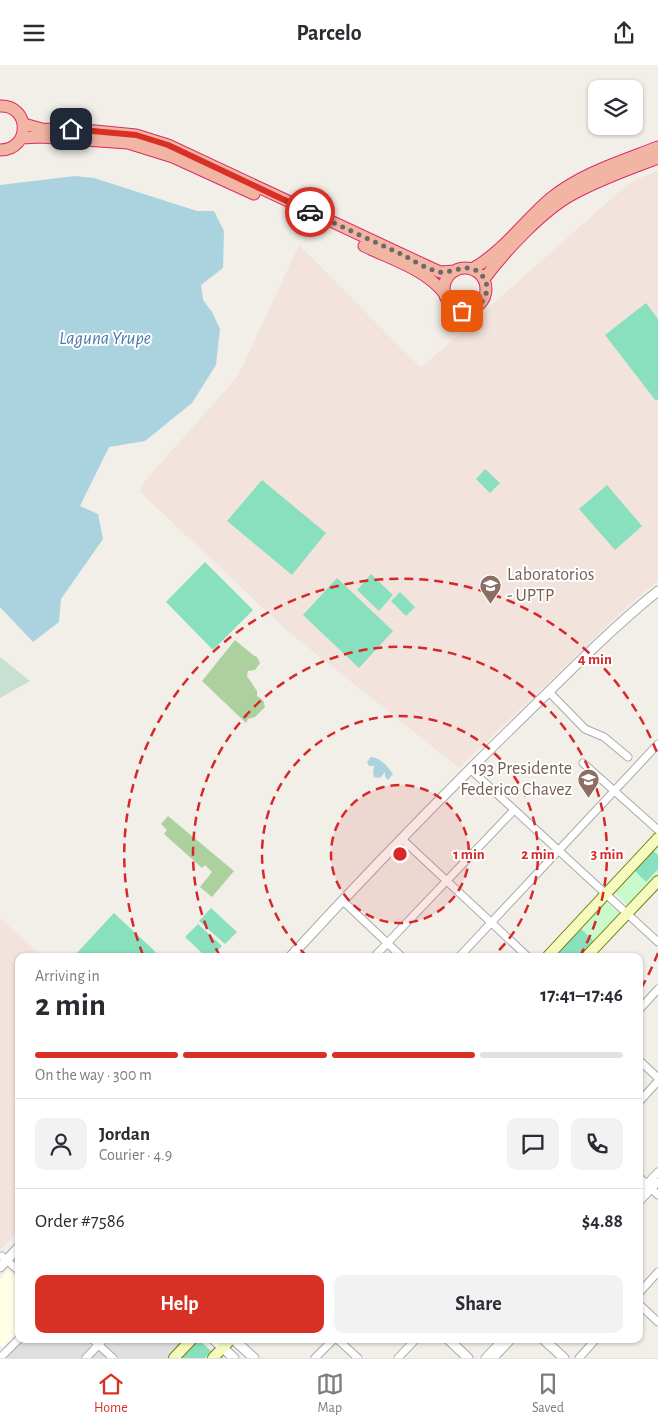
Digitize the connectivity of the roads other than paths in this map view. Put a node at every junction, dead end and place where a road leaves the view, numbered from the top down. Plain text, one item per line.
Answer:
1 (0, 105) edge
2 (24, 124) junction
3 (21, 138) junction
4 (658, 147) edge
5 (0, 150) edge
6 (658, 158) edge
7 (472, 269) junction
8 (455, 271) junction
9 (484, 279) junction
10 (444, 293) junction
11 (658, 591) edge
12 (549, 691) junction
13 (658, 744) edge
14 (628, 757) dead end
15 (584, 763) dead end
16 (470, 769) junction
17 (615, 790) junction
18 (514, 809) junction
19 (658, 830) edge
20 (658, 838) edge
21 (402, 839) junction
22 (558, 851) junction
23 (446, 881) junction
24 (658, 881) edge
25 (606, 894) junction
26 (343, 901) junction
27 (627, 914) junction
28 (491, 923) junction
29 (658, 942) edge
30 (387, 944) junction
31 (294, 953) edge
32 (378, 953) edge
33 (398, 953) edge
34 (463, 953) edge
35 (524, 953) edge
36 (551, 953) edge
37 (590, 953) edge
38 (658, 989) edge
39 (643, 1006) edge
40 (643, 1064) edge
41 (658, 1079) edge
42 (643, 1097) edge
43 (658, 1171) edge
44 (643, 1181) edge
45 (658, 1182) edge
46 (649, 1186) junction
47 (643, 1190) edge
48 (658, 1195) edge
49 (643, 1196) edge
50 (15, 1243) edge
51 (15, 1250) edge
52 (2, 1260) edge
53 (15, 1268) edge
54 (658, 1272) edge
55 (643, 1289) edge
56 (643, 1309) edge
57 (658, 1322) edge
58 (15, 1343) edge
59 (188, 1343) edge
60 (217, 1343) edge
61 (228, 1343) edge
62 (237, 1343) edge
63 (331, 1343) edge
64 (340, 1343) edge
65 (412, 1343) edge
66 (452, 1343) edge
67 (499, 1343) edge
68 (508, 1343) edge
69 (547, 1343) edge
70 (592, 1343) edge
71 (98, 1345) joint
72 (223, 1348) junction
73 (2, 1356) edge
74 (86, 1358) edge
75 (113, 1358) edge
76 (174, 1358) edge
77 (214, 1358) edge
78 (234, 1358) edge
79 (254, 1358) edge
80 (315, 1358) edge
81 (358, 1358) edge
82 (398, 1358) edge
83 (468, 1358) edge
84 (485, 1358) edge
85 (494, 1358) edge
86 (564, 1358) edge
87 (579, 1358) edge

1 - 2 highway
2 - 3 highway
2 - 8 highway
3 - 5 highway
3 - 10 highway
4 - 7 highway
6 - 9 highway
7 - 8 highway
7 - 9 highway
8 - 10 highway
9 - 10 highway
11 - 12 street
12 - 14 street
12 - 16 street
13 - 17 street
15 - 17 street
16 - 18 street
16 - 21 street
17 - 19 street
17 - 22 street
18 - 22 street
18 - 23 street
20 - 25 main road
21 - 23 street
21 - 26 street
22 - 25 street
22 - 28 street
23 - 28 street
23 - 30 street
24 - 27 main road
25 - 27 street
25 - 36 main road
26 - 30 street
26 - 31 street
27 - 29 street
27 - 37 main road
28 - 34 street
28 - 35 street
30 - 32 street
30 - 33 street
38 - 39 street
40 - 41 street
41 - 42 street
43 - 46 street
44 - 46 street
45 - 46 street
46 - 47 street
46 - 48 street
46 - 49 street
50 - 52 street
51 - 52 street
52 - 53 street
54 - 55 street
56 - 57 street
58 - 73 street
59 - 76 main road
60 - 72 street
61 - 72 main road
62 - 79 street
63 - 80 street
64 - 81 street
65 - 82 street
66 - 83 street
67 - 84 street
68 - 85 street
69 - 86 street
70 - 87 street
71 - 74 street
71 - 75 street
72 - 77 main road
72 - 78 street

